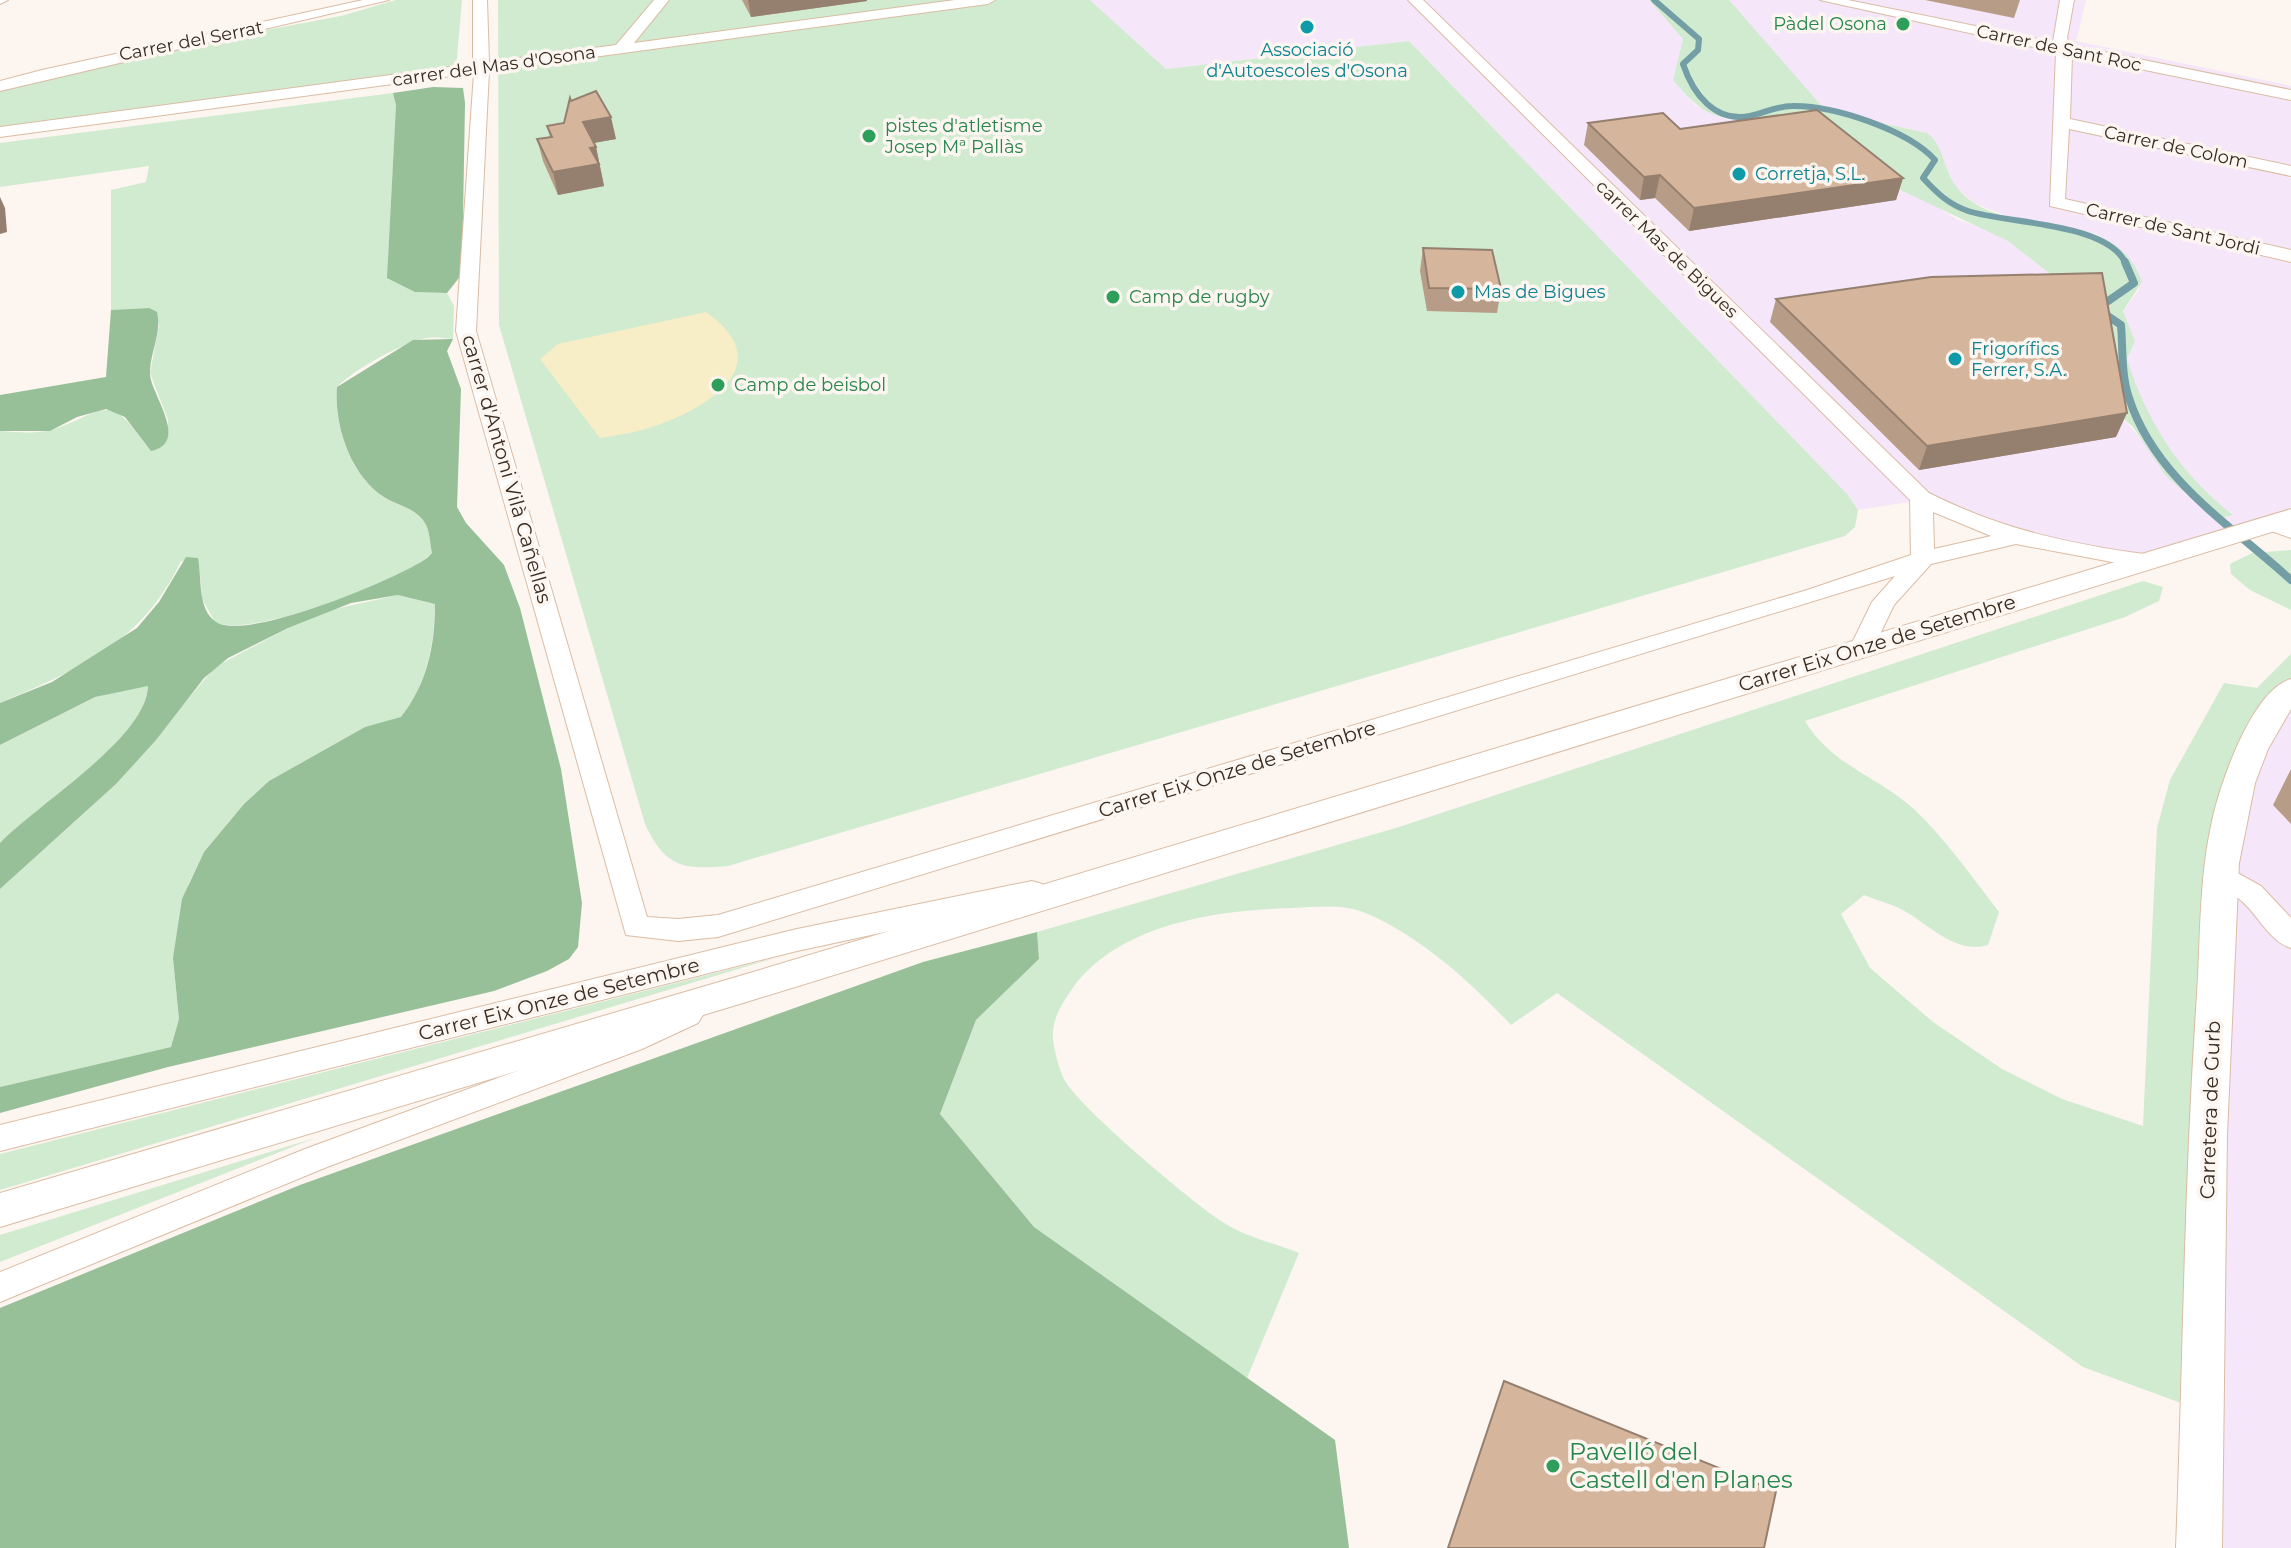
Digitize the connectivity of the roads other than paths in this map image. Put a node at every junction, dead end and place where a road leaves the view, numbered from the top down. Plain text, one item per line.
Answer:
1 (382, 0) edge
2 (480, 0) edge
3 (662, 0) edge
4 (988, 0) edge
5 (1415, 0) edge
6 (1827, 0) edge
7 (2067, 0) edge
8 (917, 4) edge
9 (621, 49) junction
10 (2064, 49) junction
11 (483, 68) junction
12 (0, 86) edge
13 (2291, 95) edge
14 (2061, 122) junction
15 (0, 132) edge
16 (2291, 171) edge
17 (2291, 256) edge
18 (1921, 498) junction
19 (2278, 525) edge
20 (2012, 538) junction
21 (1923, 559) junction
22 (2144, 561) junction
23 (1835, 587) junction
24 (1884, 602) junction
25 (1862, 647) junction
26 (2291, 689) edge
27 (1121, 873) junction
28 (2221, 874) junction
29 (636, 927) joint
30 (2291, 937) edge
31 (743, 989) junction
32 (0, 1138) edge
33 (0, 1210) edge
34 (0, 1287) edge
35 (2199, 1548) edge

1 - 12 street, Carrer del Serrat
2 - 11 street, carrer d'Antoni Vilà Cañellas
3 - 9 street
4 - 8 street, carrer del Mas d'Osona
5 - 18 street, carrer Mas de Bigues
6 - 10 street, Carrer de Sant Roc
7 - 10 street
8 - 9 street, carrer del Mas d'Osona
9 - 11 street, carrer del Mas d'Osona
10 - 13 street, Carrer de Sant Roc
10 - 14 street
11 - 15 street, carrer del Mas d'Osona
11 - 29 street, carrer d'Antoni Vilà Cañellas
14 - 16 street, Carrer de Colom
14 - 17 street, Carrer de Sant Jordi
18 - 20 street, carrer Mas de Bigues
18 - 21 street
19 - 22 street, Carrer Eix Onze de Setembre
20 - 21 street, Carrer Eix Onze de Setembre
20 - 22 street, carrer Mas de Bigues
21 - 23 street, Carrer Eix Onze de Setembre
21 - 24 street
22 - 25 street, Carrer Eix Onze de Setembre
23 - 24 street, Carrer Eix Onze de Setembre
23 - 29 street, Carrer Eix Onze de Setembre
24 - 25 street
25 - 27 street, Carrer Eix Onze de Setembre
26 - 28 street, Carretera de Gurb
27 - 31 street, Carrer Eix Onze de Setembre
27 - 32 street, Carrer Eix Onze de Setembre
28 - 30 street
28 - 35 street, Carretera de Gurb
31 - 33 street, Carrer Eix Onze de Setembre
31 - 34 street, Carrer Eix Onze de Setembre

